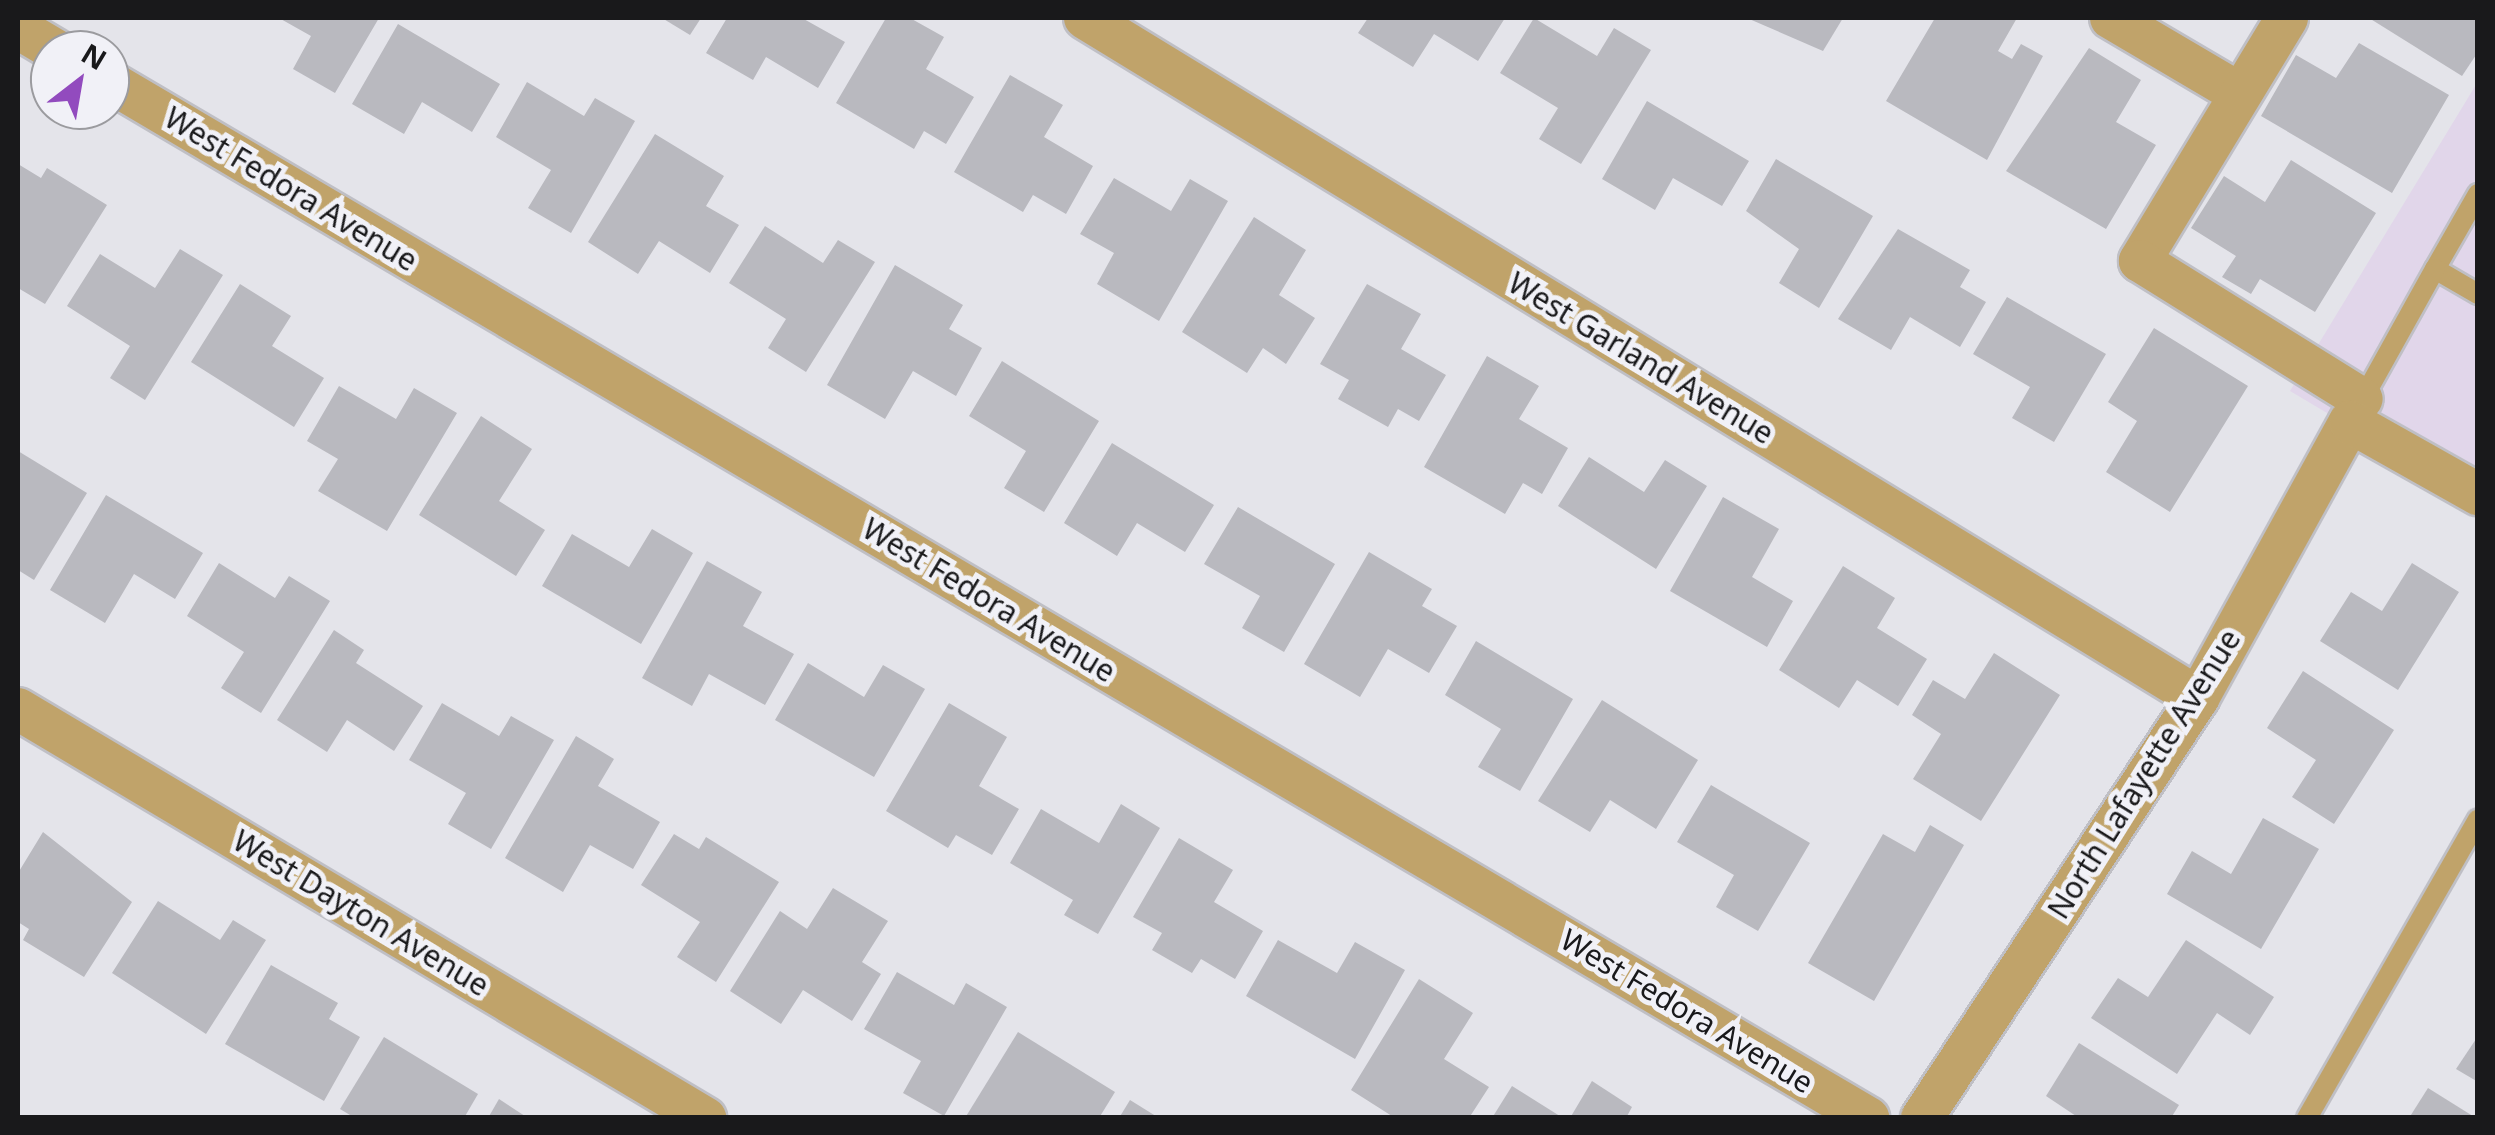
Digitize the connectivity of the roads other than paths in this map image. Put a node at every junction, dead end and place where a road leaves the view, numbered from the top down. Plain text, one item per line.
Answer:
1 (1085, 18) edge
2 (2112, 18) edge
3 (2286, 18) edge
4 (130, 94) edge
5 (2240, 94) junction
6 (2478, 194) edge
7 (2436, 269) junction
8 (2478, 294) edge
9 (2356, 410) junction
10 (2478, 494) edge
11 (2198, 698) junction
12 (18, 709) edge
13 (2478, 819) edge
14 (705, 1118) edge
15 (1868, 1118) edge
16 (1922, 1118) edge
17 (2307, 1118) edge

1 - 11 street, West Garland Avenue
2 - 5 street
3 - 5 street
4 - 15 street, West Fedora Avenue
5 - 9 street
6 - 7 lane
7 - 8 lane
7 - 9 lane
9 - 10 street
9 - 11 street, North Lafayette Avenue
11 - 16 street, North Lafayette Avenue
12 - 14 street, West Dayton Avenue
13 - 17 lane

